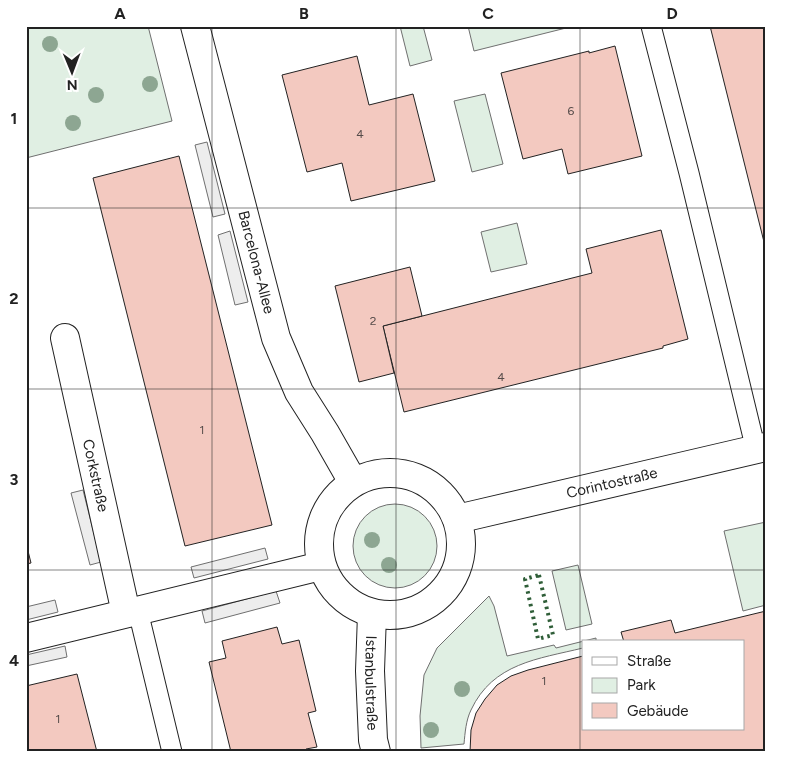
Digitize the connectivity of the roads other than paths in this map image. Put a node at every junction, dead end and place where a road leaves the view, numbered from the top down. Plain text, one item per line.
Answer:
1 (195, 26) edge
2 (651, 26) edge
3 (65, 338) dead end
4 (761, 449) edge
5 (353, 482) junction
6 (457, 519) junction
7 (321, 566) junction
8 (132, 612) junction
9 (372, 614) junction
10 (26, 638) edge
11 (172, 752) edge
12 (376, 752) edge

1 - 5 street, Barcelona-Allee
2 - 4 lane
3 - 8 street, Corkstraße
4 - 6 street, Corintostraße
5 - 6 street
5 - 7 street
6 - 9 street
7 - 8 street
7 - 9 street
8 - 10 street
8 - 11 lane
9 - 12 street, Istanbulstraße

